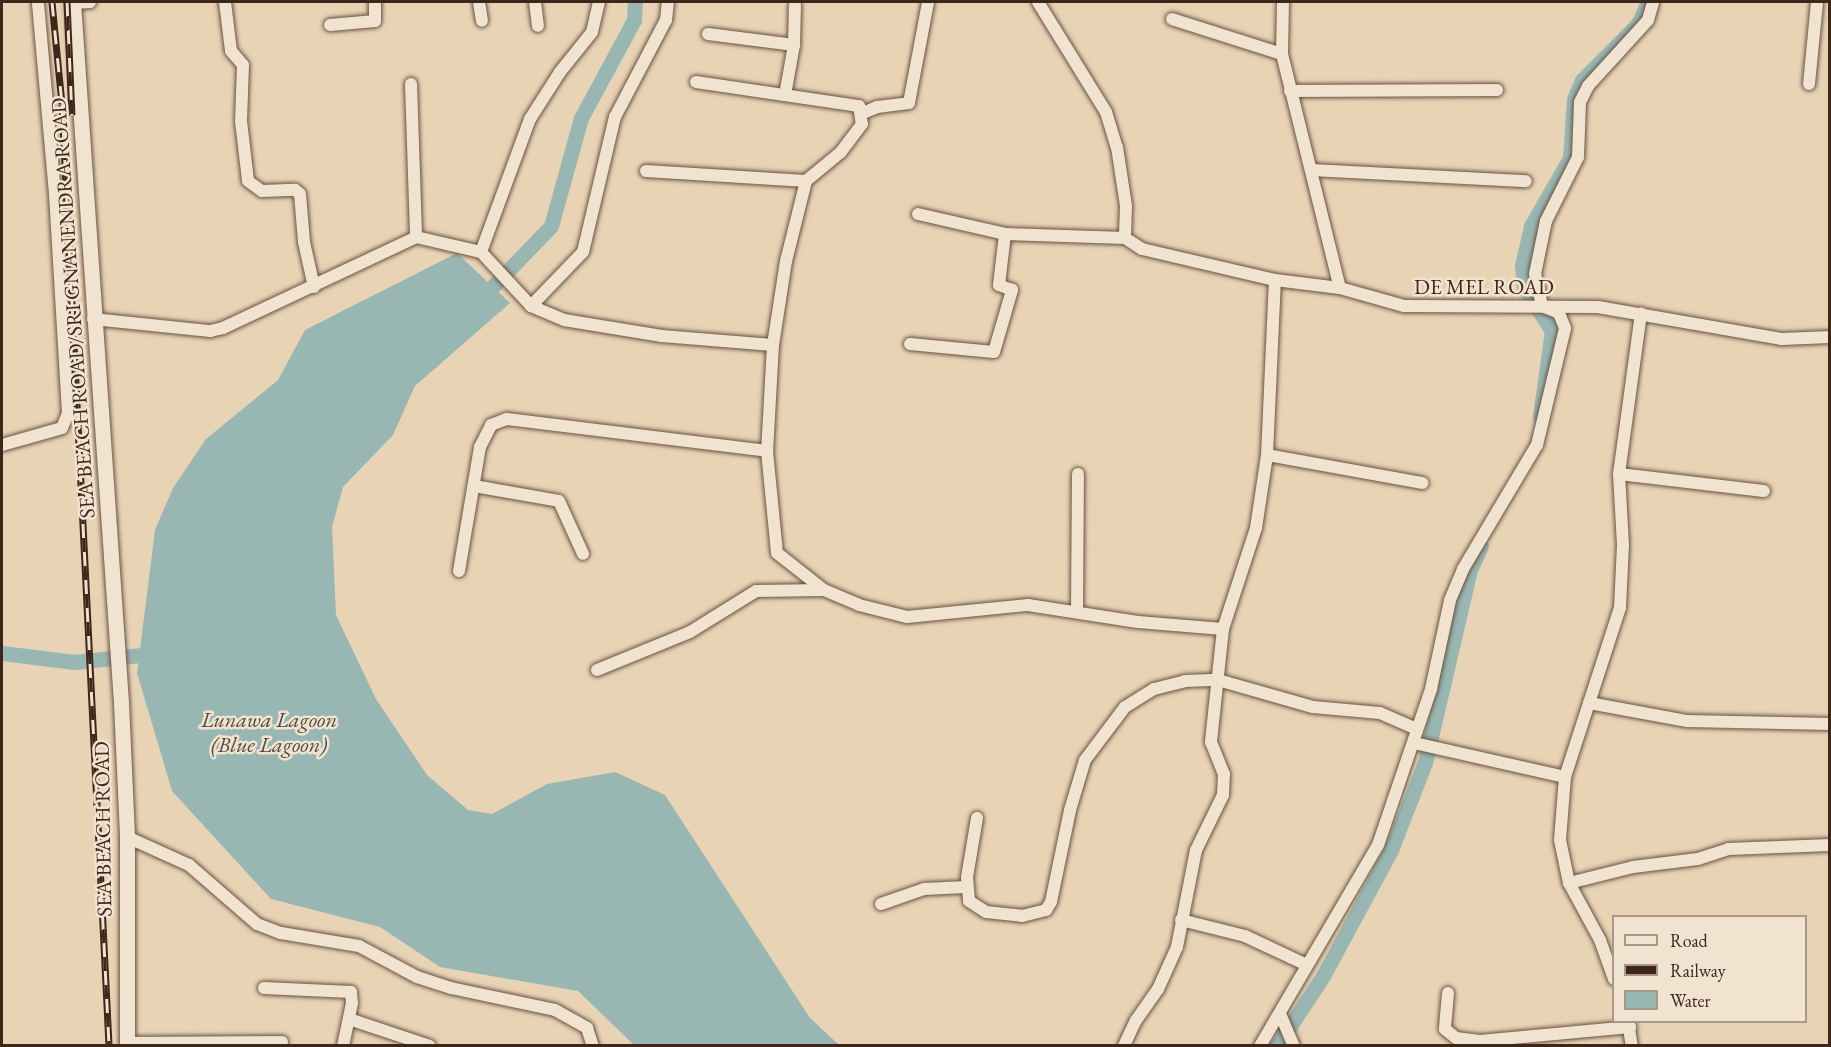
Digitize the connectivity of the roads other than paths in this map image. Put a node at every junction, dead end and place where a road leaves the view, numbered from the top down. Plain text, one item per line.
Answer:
1 (38, 2) edge
2 (73, 2) edge
3 (90, 2) edge
4 (225, 2) edge
5 (375, 2) edge
6 (479, 2) edge
7 (535, 2) edge
8 (599, 2) edge
9 (668, 2) edge
10 (928, 2) edge
11 (1038, 2) edge
12 (1283, 2) edge
13 (1653, 2) edge
14 (1817, 2) edge
15 (795, 5) dead end
16 (1172, 19) dead end
17 (482, 21) dead end
18 (330, 25) dead end
19 (538, 26) dead end
20 (708, 34) dead end
21 (794, 45) junction
22 (1282, 54) junction
23 (696, 82) dead end
24 (411, 84) dead end
25 (1809, 84) dead end
26 (1497, 90) dead end
27 (1290, 91) junction
28 (785, 95) junction
29 (863, 113) junction
30 (1313, 170) junction
31 (646, 171) dead end
32 (806, 181) junction
33 (1526, 181) dead end
34 (918, 214) dead end
35 (1005, 234) junction
36 (416, 237) junction
37 (1125, 238) junction
38 (483, 254) junction
39 (1275, 280) junction
40 (314, 287) junction
41 (1340, 288) junction
42 (527, 302) junction
43 (1542, 306) junction
44 (1641, 314) junction
45 (93, 319) junction
46 (1830, 337) edge
47 (910, 344) dead end
48 (773, 345) junction
49 (2, 445) edge
50 (767, 451) junction
51 (1267, 455) junction
52 (1078, 474) dead end
53 (1619, 474) junction
54 (1422, 483) dead end
55 (474, 486) junction
56 (1764, 491) dead end
57 (583, 554) dead end
58 (459, 571) dead end
59 (824, 590) junction
60 (1077, 611) junction
61 (116, 612) joint
62 (1223, 629) junction
63 (597, 670) dead end
64 (1218, 680) junction
65 (1589, 703) junction
66 (1830, 724) edge
67 (1417, 729) junction
68 (1414, 743) junction
69 (1565, 777) junction
70 (977, 818) dead end
71 (127, 837) junction
72 (1830, 845) edge
73 (1569, 883) junction
74 (966, 887) junction
75 (881, 904) dead end
76 (1182, 920) junction
77 (1307, 965) junction
78 (1612, 973) edge
79 (264, 988) dead end
80 (1448, 993) dead end
81 (1281, 1016) junction
82 (1629, 1024) edge
83 (348, 1025) junction
84 (282, 1042) dead end
85 (127, 1044) edge
86 (343, 1046) edge
87 (430, 1046) edge
88 (593, 1046) edge
89 (1124, 1046) edge
90 (1260, 1046) edge
91 (1294, 1046) edge
92 (1632, 1046) edge

1 - 49 street
2 - 3 street
2 - 45 street, SEA BEACH ROAD/SRI GNANENDRA ROAD
4 - 40 street
5 - 18 street
6 - 17 street
7 - 19 street
8 - 38 street
9 - 42 street
10 - 29 street
11 - 37 street
12 - 22 street
13 - 43 street
14 - 25 street
15 - 21 street
16 - 22 street
20 - 21 street
21 - 28 street
22 - 27 street
23 - 28 street
24 - 36 street
26 - 27 street
27 - 30 street
28 - 29 street
29 - 32 street
30 - 33 street
30 - 41 street
31 - 32 street
32 - 48 street
34 - 35 street
35 - 37 street
35 - 47 street
36 - 38 street
36 - 40 street
37 - 39 street, DE MEL ROAD
38 - 42 street
39 - 41 street, DE MEL ROAD
39 - 51 street
40 - 45 street
41 - 43 street, DE MEL ROAD
42 - 48 street
43 - 44 street, DE MEL ROAD
43 - 67 street
44 - 46 street, DE MEL ROAD
44 - 53 street
45 - 61 street, SEA BEACH ROAD/SRI GNANENDRA ROAD
48 - 50 street
50 - 55 street
50 - 59 street
51 - 54 street
51 - 62 street
52 - 60 street
53 - 56 street
53 - 65 street
55 - 57 street
55 - 58 street
59 - 60 street
59 - 63 street
60 - 62 street
61 - 71 street, SEA BEACH ROAD
62 - 64 street
64 - 67 street
64 - 74 street
64 - 76 street
65 - 66 street
65 - 69 street
67 - 68 street
68 - 69 street
68 - 77 street
69 - 73 street
70 - 74 street
71 - 85 street, SEA BEACH ROAD
71 - 88 street
72 - 73 street
73 - 78 street
74 - 75 street
76 - 77 street
76 - 89 street
77 - 81 street
79 - 83 street
80 - 82 street
81 - 90 street
81 - 91 street
82 - 92 street
83 - 86 street
83 - 87 street
84 - 85 street

